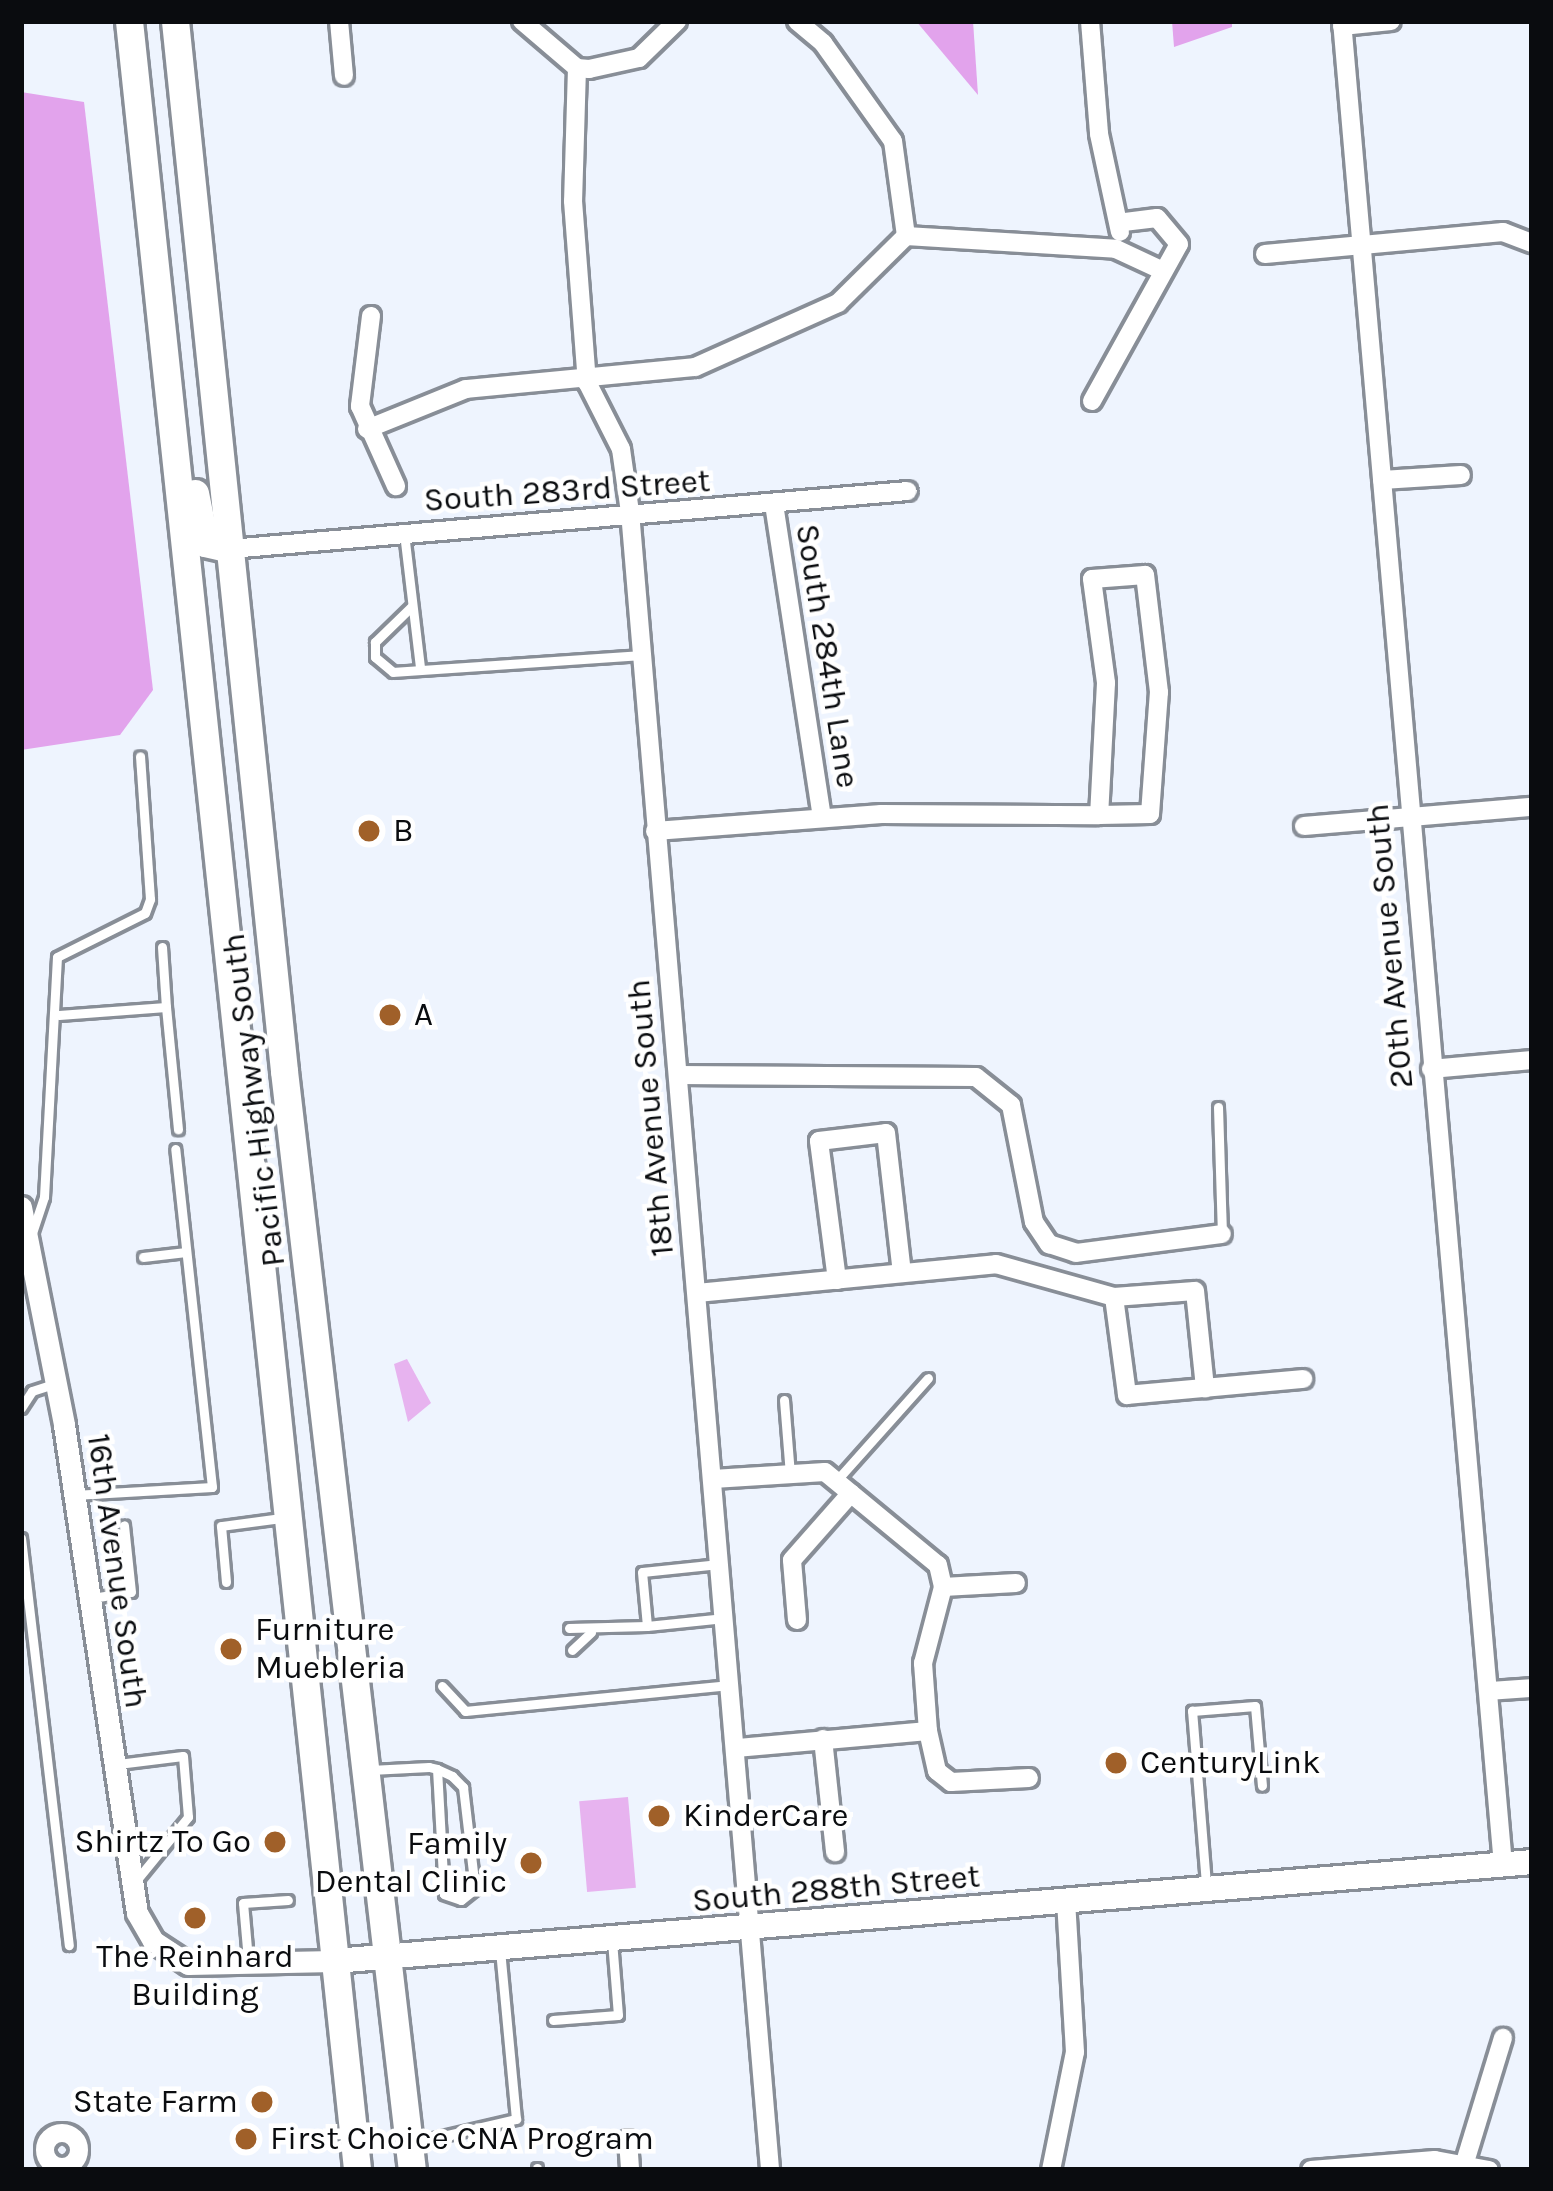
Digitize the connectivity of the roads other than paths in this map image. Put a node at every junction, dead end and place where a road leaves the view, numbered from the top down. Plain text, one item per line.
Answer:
1 (129, 21) edge
2 (175, 21) edge
3 (339, 21) edge
4 (522, 21) edge
5 (677, 21) edge
6 (797, 21) edge
7 (1090, 21) edge
8 (1391, 21) edge
9 (1342, 24) edge
10 (577, 68) junction
11 (344, 76) dead end
12 (1123, 222) junction
13 (906, 236) junction
14 (1532, 243) edge
15 (1359, 244) junction
16 (1116, 249) junction
17 (1264, 254) dead end
18 (1161, 270) junction
19 (371, 316) dead end
20 (587, 382) junction
21 (168, 397) junction
22 (1092, 401) dead end
23 (367, 429) junction
24 (1461, 475) dead end
25 (1382, 480) junction
26 (396, 485) dead end
27 (908, 491) dead end
28 (774, 504) junction
29 (630, 512) junction
30 (404, 533) junction
31 (230, 549) junction
32 (412, 606) junction
33 (641, 655) junction
34 (420, 668) junction
35 (140, 756) dead end
36 (1532, 807) edge
37 (1099, 814) junction
38 (822, 817) junction
39 (1408, 818) junction
40 (1304, 826) dead end
41 (655, 831) junction
42 (162, 947) dead end
43 (166, 1006) junction
44 (59, 1015) junction
45 (1532, 1060) edge
46 (1431, 1069) junction
47 (678, 1076) junction
48 (1218, 1107) dead end
49 (178, 1129) dead end
50 (175, 1149) dead end
51 (21, 1208) edge
52 (1222, 1234) joint
53 (28, 1246) junction
54 (186, 1252) junction
55 (143, 1257) dead end
56 (902, 1274) junction
57 (838, 1280) junction
58 (697, 1293) junction
59 (1114, 1297) junction
60 (928, 1378) dead end
61 (1303, 1379) dead end
62 (56, 1383) junction
63 (1205, 1388) junction
64 (784, 1400) dead end
65 (21, 1408) edge
66 (790, 1474) junction
67 (713, 1479) junction
68 (843, 1487) junction
69 (74, 1495) junction
70 (287, 1517) junction
71 (124, 1525) dead end
72 (21, 1538) edge
73 (720, 1563) junction
74 (226, 1582) dead end
75 (1016, 1583) dead end
76 (943, 1587) junction
77 (87, 1599) junction
78 (725, 1618) junction
79 (796, 1620) dead end
80 (647, 1626) junction
81 (569, 1628) dead end
82 (591, 1632) junction
83 (572, 1649) dead end
84 (731, 1684) junction
85 (442, 1686) dead end
86 (1532, 1688) edge
87 (1489, 1691) junction
88 (928, 1731) junction
89 (823, 1739) junction
90 (736, 1748) junction
91 (110, 1766) junction
92 (437, 1769) junction
93 (370, 1770) junction
94 (1029, 1778) dead end
95 (1262, 1786) dead end
96 (835, 1852) dead end
97 (1532, 1862) edge
98 (1503, 1865) junction
99 (130, 1887) junction
100 (1206, 1890) junction
101 (288, 1900) dead end
102 (1066, 1902) junction
103 (749, 1931) junction
104 (153, 1941) joint
105 (612, 1941) junction
106 (69, 1945) dead end
107 (500, 1950) junction
108 (391, 1958) junction
109 (334, 1961) junction
110 (248, 1967) junction
111 (553, 2020) dead end
112 (1503, 2038) dead end
113 (628, 2140) dead end
114 (411, 2157) edge
115 (1465, 2162) junction
116 (357, 2170) edge
117 (630, 2170) edge
118 (770, 2170) edge
119 (1052, 2170) edge
120 (1311, 2170) edge
121 (1489, 2170) edge

1 - 21 main road, Pacific Highway South
2 - 31 main road, Pacific Highway South
3 - 11 street
4 - 10 street
5 - 10 street
6 - 13 street
7 - 12 street
8 - 9 street
9 - 15 street, 20th Avenue South
10 - 20 street, 18th Avenue South
12 - 16 street
12 - 18 street
13 - 16 street
13 - 20 street
14 - 15 street
15 - 17 street
15 - 25 street, 20th Avenue South
16 - 18 street
18 - 22 street
19 - 23 street
20 - 23 street
20 - 29 street, 18th Avenue South
21 - 31 main road
21 - 70 main road, Pacific Highway South
23 - 26 street
24 - 25 street
25 - 39 street, 20th Avenue South
27 - 28 street, South 283rd Street
28 - 29 street, South 283rd Street
28 - 38 street, South 284th Lane
29 - 30 street, South 283rd Street
29 - 33 street, 18th Avenue South
30 - 31 street, South 283rd Street
30 - 32 lane
31 - 93 main road, Pacific Highway South
32 - 34 lane
32 - 34 lane
33 - 34 lane
33 - 41 street, 18th Avenue South
35 - 44 lane
36 - 39 street
37 - 37 street, South 284th Lane
37 - 38 street, South 284th Lane
38 - 41 street, South 284th Lane
39 - 40 street
39 - 46 street, 20th Avenue South
41 - 47 street, 18th Avenue South
42 - 43 lane
43 - 44 lane
43 - 49 lane
44 - 53 lane
45 - 46 street
46 - 87 street, 20th Avenue South
47 - 52 street
47 - 58 street, 18th Avenue South
48 - 52 lane
50 - 54 lane
51 - 53 street, 16th Avenue South
53 - 62 street, 16th Avenue South
54 - 55 lane
54 - 69 lane
56 - 57 street
56 - 57 street
56 - 59 street
57 - 58 street
58 - 67 street, 18th Avenue South
59 - 63 street
59 - 63 street
60 - 68 lane
61 - 63 street
62 - 65 lane
62 - 69 street, 16th Avenue South
64 - 66 lane
66 - 67 street
66 - 68 street
67 - 73 street, 18th Avenue South
68 - 76 street
68 - 79 street
69 - 77 street, 16th Avenue South
70 - 74 lane
70 - 109 main road, Pacific Highway South
71 - 77 lane
72 - 106 lane
73 - 78 street, 18th Avenue South
73 - 80 lane
75 - 76 street
76 - 88 street
77 - 91 street, 16th Avenue South
78 - 80 lane
78 - 84 street, 18th Avenue South
80 - 82 lane
81 - 82 lane
82 - 83 lane
84 - 85 lane
84 - 90 street, 18th Avenue South
86 - 87 street
87 - 98 street, 20th Avenue South
88 - 89 street
88 - 94 street
89 - 90 street
89 - 96 street
90 - 103 street, 18th Avenue South
91 - 99 street, 16th Avenue South
91 - 99 lane
92 - 92 lane
92 - 93 lane
93 - 108 main road, Pacific Highway South
95 - 100 lane
97 - 98 main road, South 288th Street
98 - 100 main road, South 288th Street
99 - 104 street, 16th Avenue South
100 - 102 main road, South 288th Street
101 - 110 lane
102 - 103 main road, South 288th Street
102 - 119 street
103 - 105 main road, South 288th Street
103 - 118 street, 18th Avenue South
104 - 110 street, South 288th Street
105 - 107 main road, South 288th Street
105 - 111 lane
107 - 108 main road, South 288th Street
107 - 114 lane
108 - 109 main road, South 288th Street
108 - 114 main road, Pacific Highway South
109 - 110 street, South 288th Street
109 - 116 main road, Pacific Highway South
112 - 115 street
113 - 117 street
115 - 120 street
115 - 121 street

